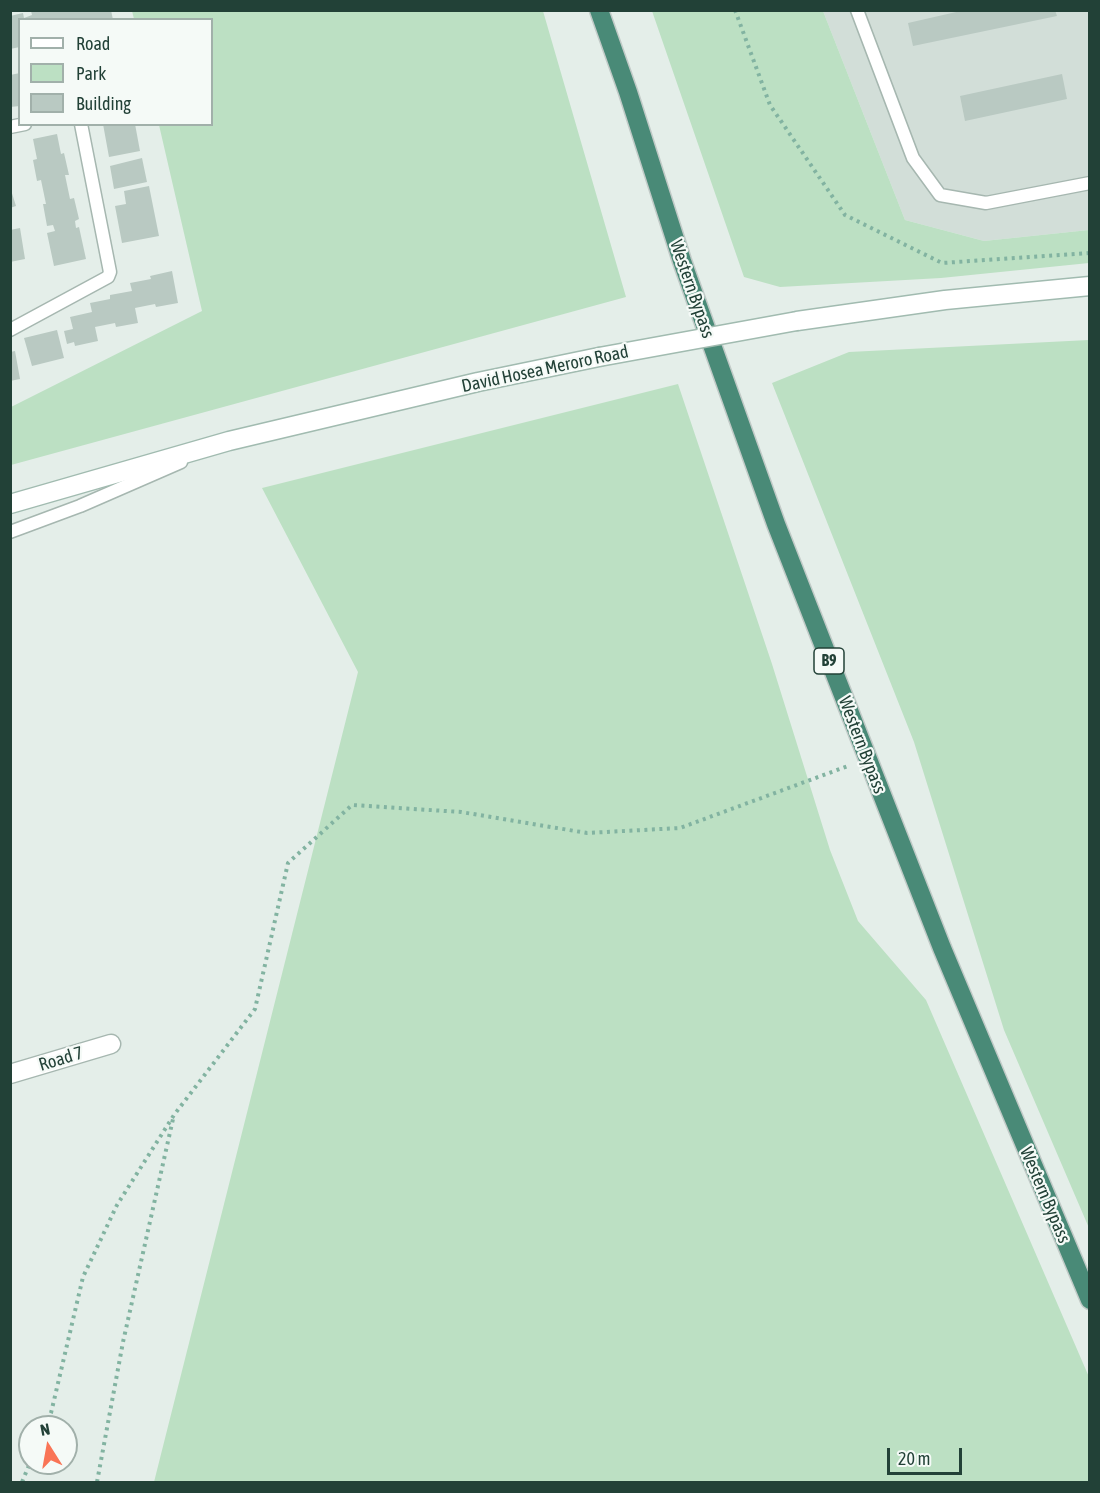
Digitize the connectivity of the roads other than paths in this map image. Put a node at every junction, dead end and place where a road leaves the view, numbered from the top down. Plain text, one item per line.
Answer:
1 (599, 10) edge
2 (857, 10) edge
3 (81, 126) edge
4 (1089, 183) edge
5 (1089, 286) edge
6 (10, 330) edge
7 (229, 441) junction
8 (10, 504) edge
9 (10, 532) edge
10 (111, 1044) dead end
11 (10, 1074) edge
12 (1089, 1300) edge

1 - 12 highway, Western Bypass / B9
2 - 4 lane
3 - 6 lane
5 - 7 main road, David Hosea Meroro Road, bridge
7 - 8 main road, David Hosea Meroro Road
7 - 9 lane
10 - 11 main road, Road 7

